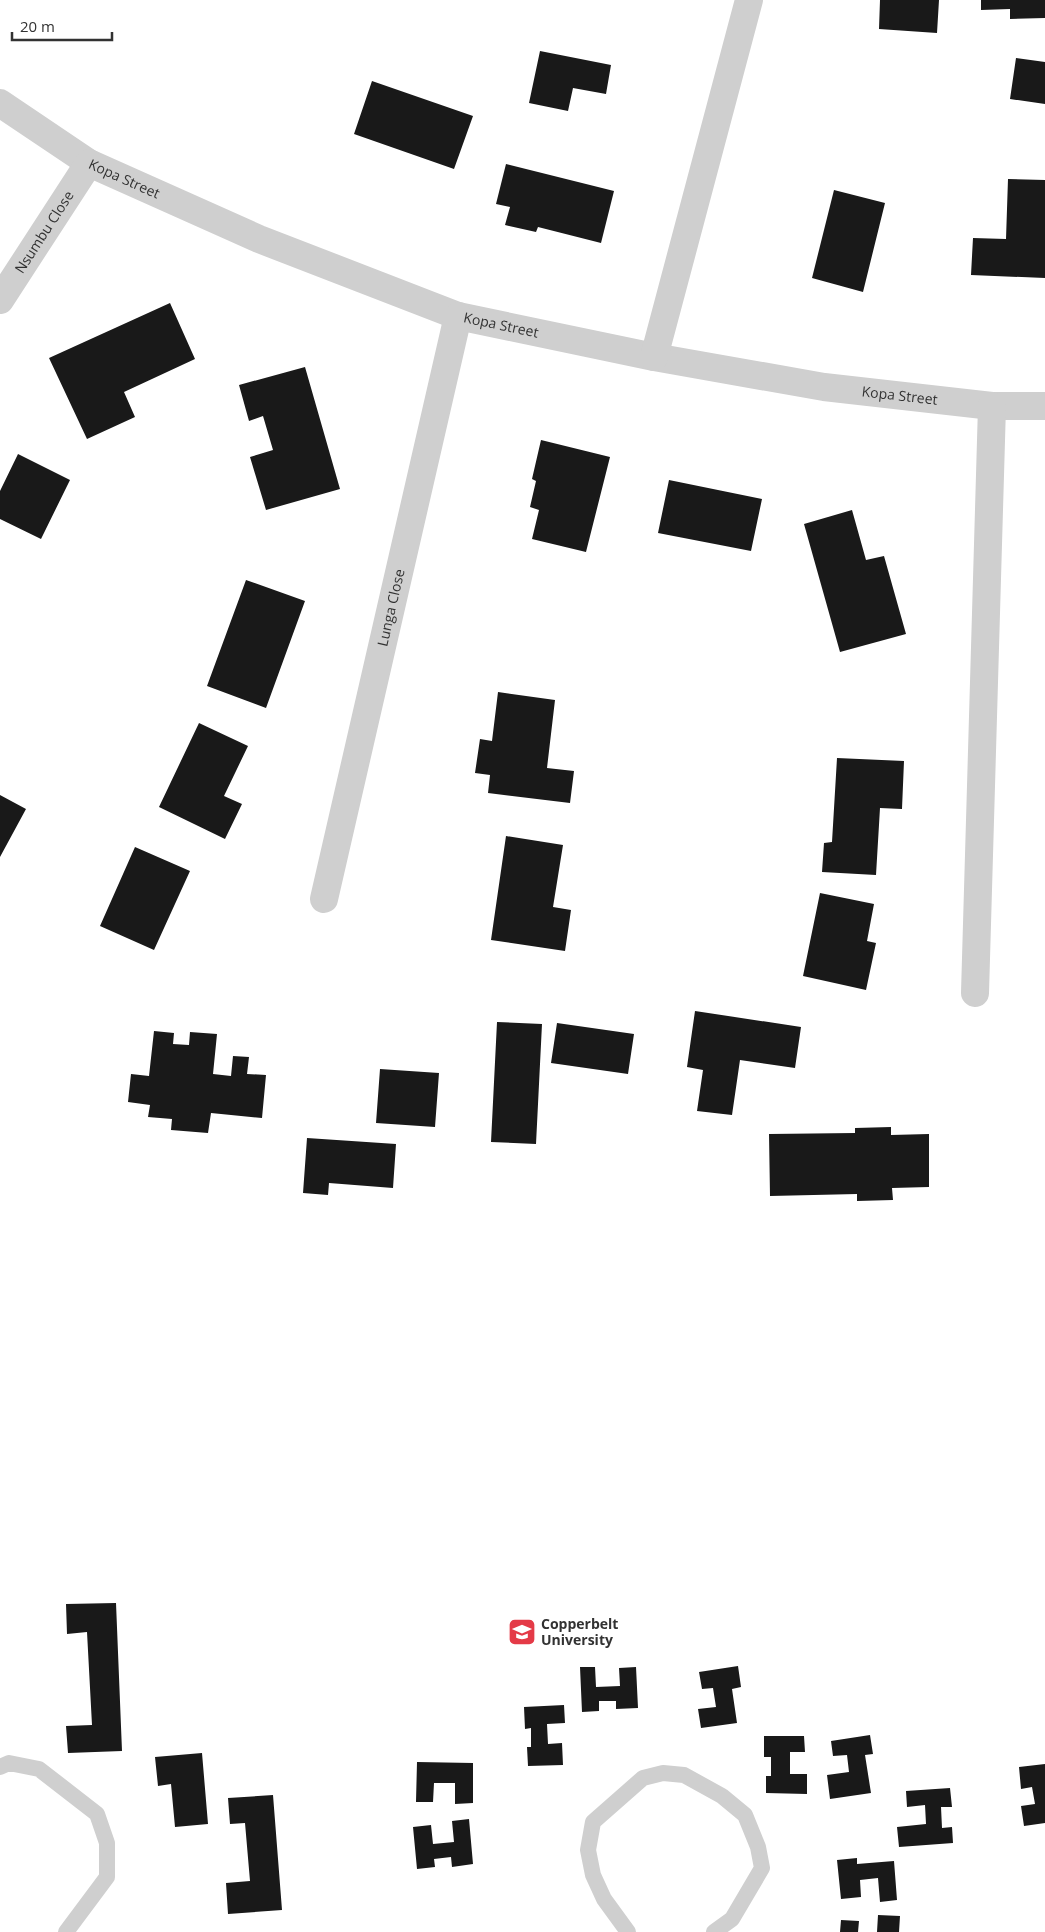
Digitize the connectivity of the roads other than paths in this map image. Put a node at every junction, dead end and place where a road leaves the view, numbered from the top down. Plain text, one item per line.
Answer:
1 (749, 0) edge
2 (0, 103) edge
3 (89, 163) junction
4 (0, 300) edge
5 (458, 316) junction
6 (654, 357) junction
7 (992, 406) junction
8 (1045, 406) edge
9 (324, 899) dead end
10 (975, 993) dead end
11 (0, 1767) edge
12 (66, 1932) edge
13 (628, 1932) edge
14 (714, 1932) edge

1 - 6 street
2 - 3 street, Kopa Street
3 - 4 street, Nsumbu Close
3 - 5 street, Kopa Street
5 - 6 street, Kopa Street
5 - 9 street, Lunga Close
6 - 7 street, Kopa Street
7 - 8 street, Kopa Street
7 - 10 street
11 - 12 lane
13 - 14 lane

